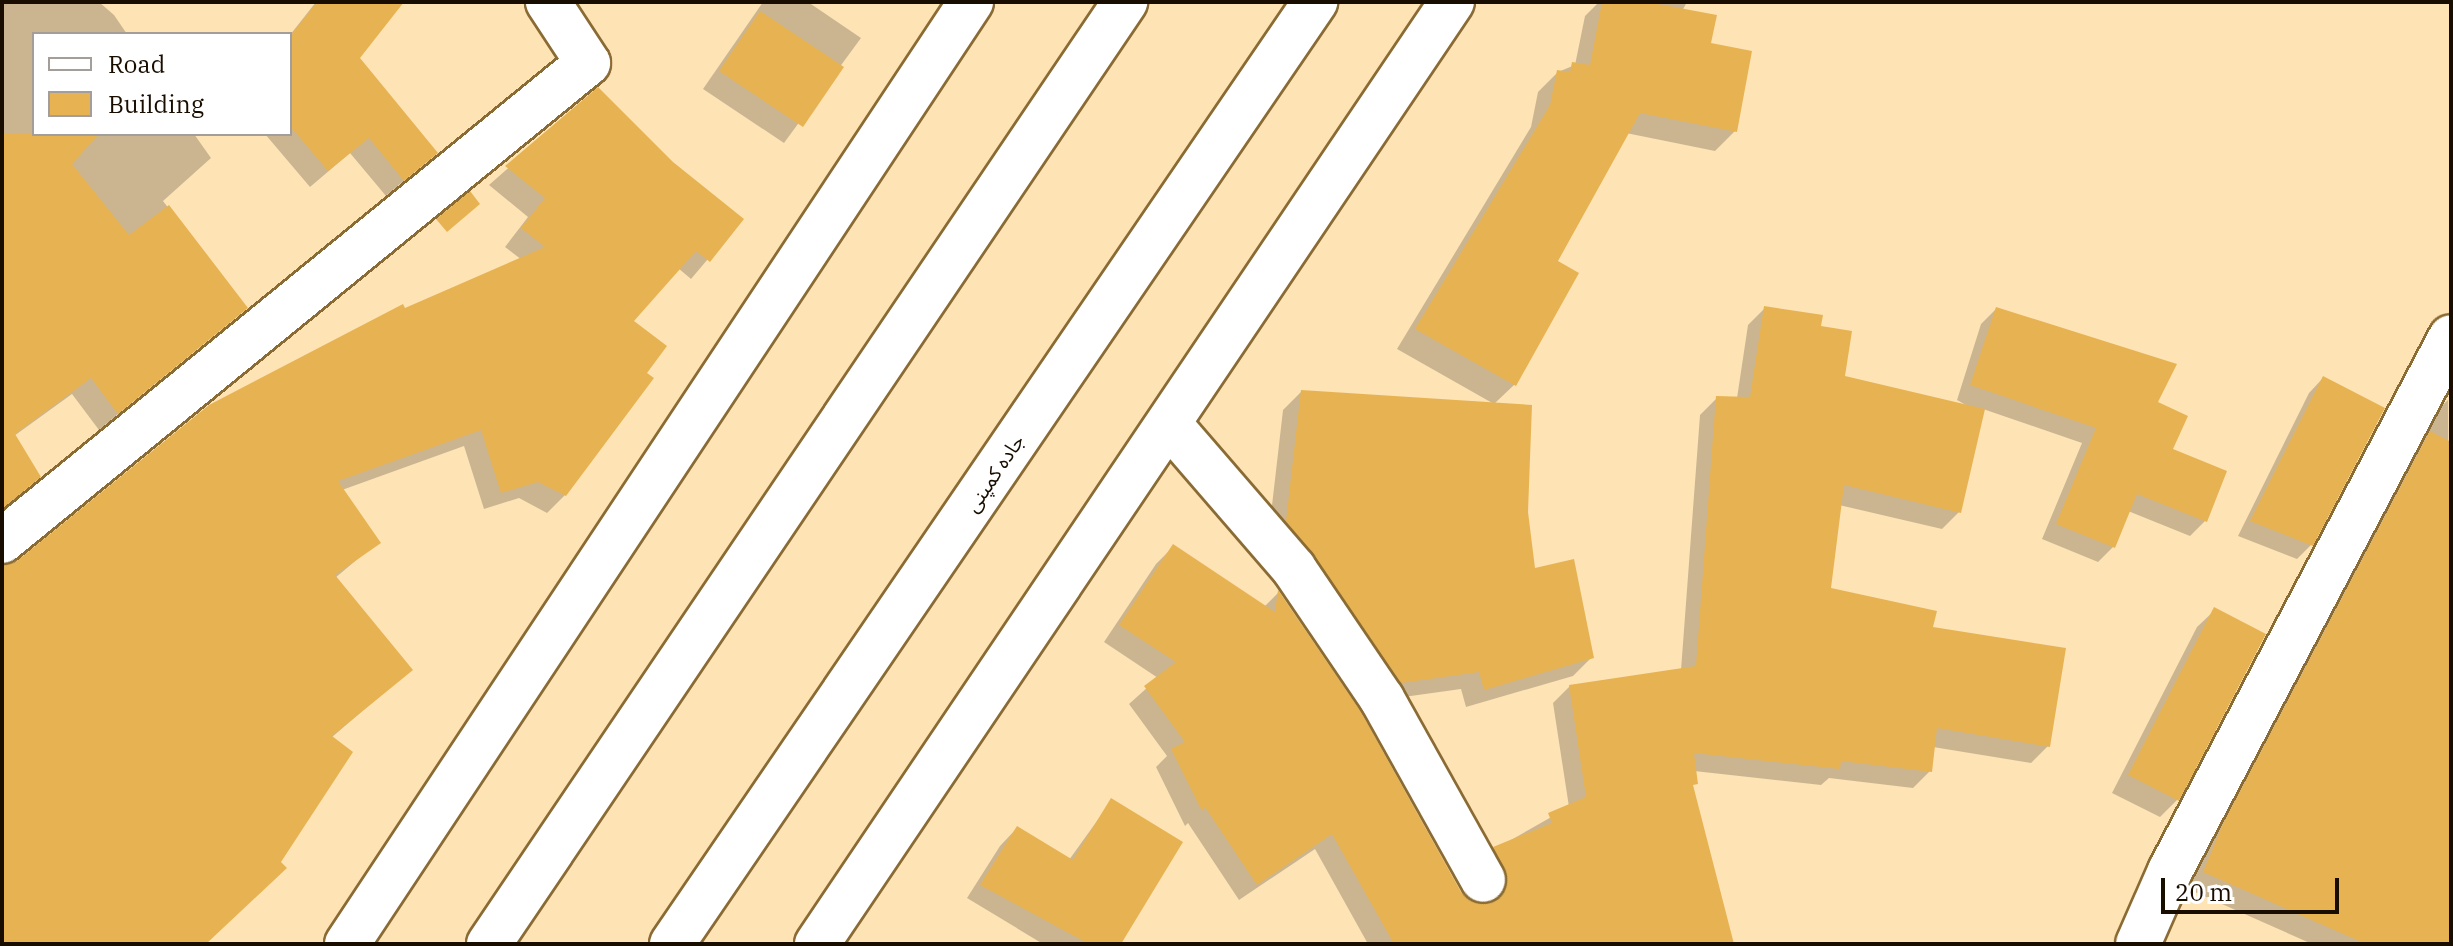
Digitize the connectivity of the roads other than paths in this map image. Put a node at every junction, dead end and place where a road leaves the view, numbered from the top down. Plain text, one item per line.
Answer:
1 (548, 2) edge
2 (971, 2) edge
3 (1125, 2) edge
4 (1315, 2) edge
5 (1452, 2) edge
6 (2451, 337) edge
7 (1169, 424) junction
8 (2, 541) edge
9 (1483, 880) dead end
10 (347, 944) edge
11 (489, 944) edge
12 (672, 944) edge
13 (817, 944) edge
14 (2138, 944) edge

1 - 8 main road
2 - 10 main road
3 - 11 main road
4 - 12 main road, جاده کمپنی
5 - 7 main road
6 - 14 main road
7 - 9 main road
7 - 13 main road

